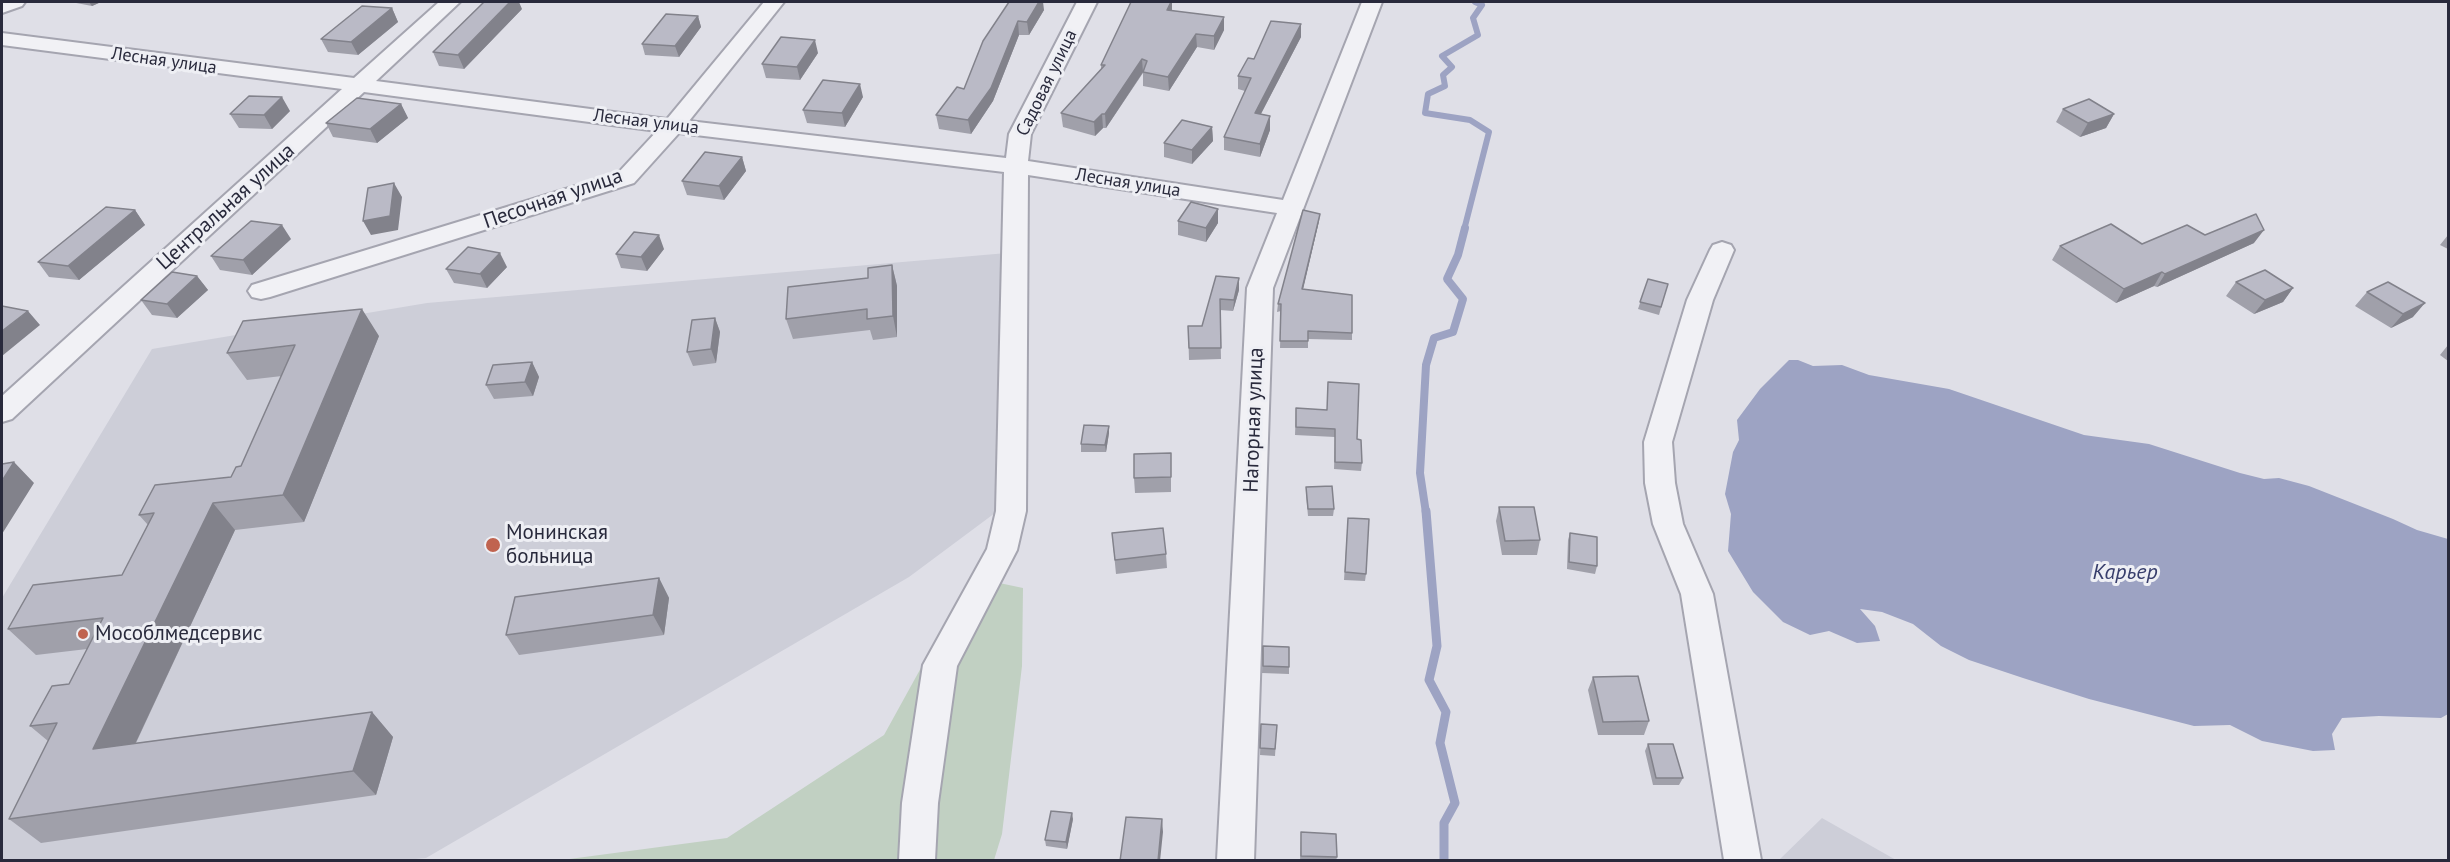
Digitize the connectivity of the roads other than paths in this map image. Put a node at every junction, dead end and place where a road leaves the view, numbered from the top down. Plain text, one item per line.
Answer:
1 (15, 2) edge
2 (450, 2) edge
3 (774, 2) edge
4 (1087, 2) edge
5 (1372, 2) edge
6 (2, 7) edge
7 (2, 39) edge
8 (358, 86) junction
9 (673, 126) junction
10 (1016, 166) junction
11 (1290, 208) junction
12 (1722, 250) dead end
13 (261, 291) dead end
14 (2, 412) edge
15 (917, 861) edge
16 (1236, 861) edge
17 (1743, 861) edge

1 - 6 street
2 - 8 street, Центральная улица
3 - 9 street, Песочная улица
4 - 10 street, Садовая улица
5 - 11 street, Нагорная улица
7 - 8 street, Лесная улица
8 - 9 street, Лесная улица
8 - 14 street, Центральная улица
9 - 10 street, Лесная улица
9 - 13 street, Песочная улица
10 - 11 street, Лесная улица
10 - 15 street, Садовая улица
11 - 16 street, Нагорная улица
12 - 17 street

